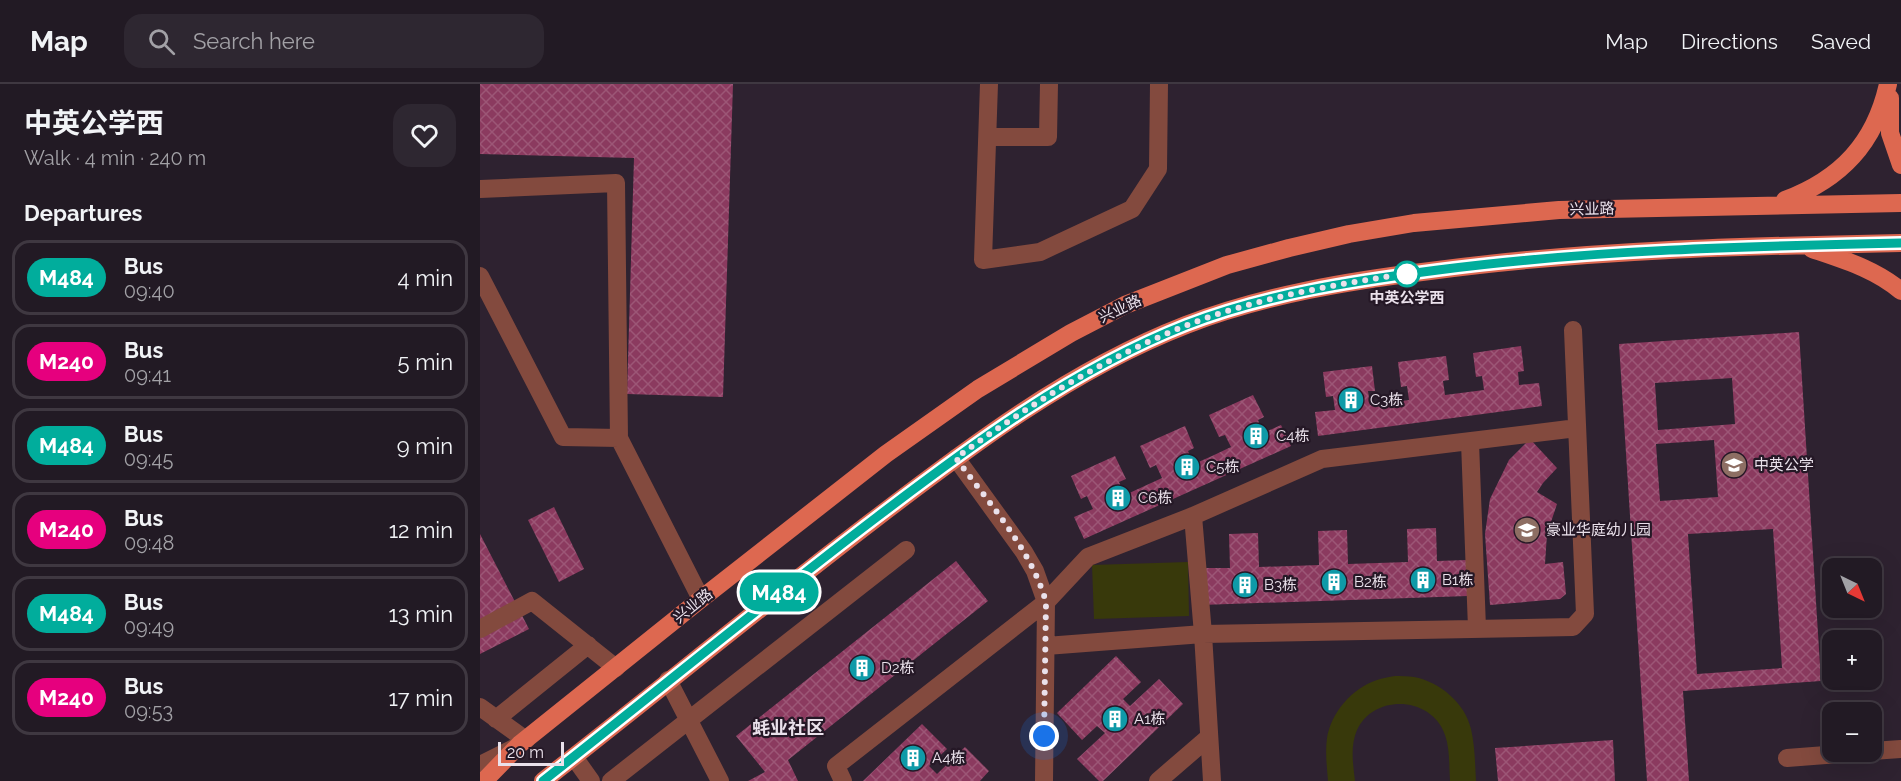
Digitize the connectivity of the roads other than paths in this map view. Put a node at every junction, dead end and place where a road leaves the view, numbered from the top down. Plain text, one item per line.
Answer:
1 (989, 84) edge
2 (1049, 84) edge
3 (1159, 84) edge
4 (1889, 84) edge
5 (988, 137) junction
6 (1901, 165) edge
7 (480, 189) edge
8 (1901, 203) edge
9 (1763, 205) junction
10 (1901, 243) edge
11 (1802, 245) junction
12 (480, 276) edge
13 (1901, 291) edge
14 (1573, 330) dead end
15 (1577, 428) junction
16 (619, 438) junction
17 (1470, 442) junction
18 (956, 458) junction
19 (1192, 516) junction
20 (906, 550) dead end
21 (701, 598) junction
22 (1046, 602) junction
23 (1477, 628) junction
24 (480, 629) edge
25 (1203, 634) junction
26 (588, 645) junction
27 (1046, 646) junction
28 (616, 668) junction
29 (668, 680) junction
30 (480, 707) edge
31 (496, 718) junction
32 (689, 720) junction
33 (1209, 737) junction
34 (523, 742) junction
35 (1901, 749) edge
36 (1882, 750) edge
37 (1822, 755) edge
38 (574, 757) junction
39 (1787, 758) dead end
40 (480, 765) edge
41 (545, 780) edge
42 (484, 781) edge
43 (591, 781) edge
44 (611, 781) edge
45 (720, 781) edge
46 (843, 781) edge
47 (1044, 781) edge
48 (1158, 781) edge
49 (1212, 781) edge

1 - 5 street
2 - 5 street
3 - 5 street
4 - 6 main road
4 - 9 main road
7 - 16 street
8 - 9 main road, 兴业路
9 - 21 main road, 兴业路
10 - 11 main road
11 - 13 main road
11 - 18 main road
12 - 16 street
14 - 15 street
15 - 17 street
15 - 23 street
16 - 21 street
17 - 19 street
17 - 23 street
18 - 22 street
18 - 29 main road
19 - 22 street
19 - 25 street
20 - 32 street
21 - 28 main road, 兴业路
22 - 27 street
22 - 46 street
23 - 25 street
24 - 26 street
25 - 27 street
25 - 33 street
26 - 28 street
26 - 31 street
27 - 47 street
28 - 34 main road, 兴业路
29 - 32 street
29 - 38 main road
30 - 31 street
31 - 34 street
32 - 44 street
32 - 45 street
33 - 48 street
33 - 49 street
34 - 40 street
34 - 42 main road, 兴业路
35 - 36 street
37 - 39 street
38 - 41 main road
38 - 43 street

